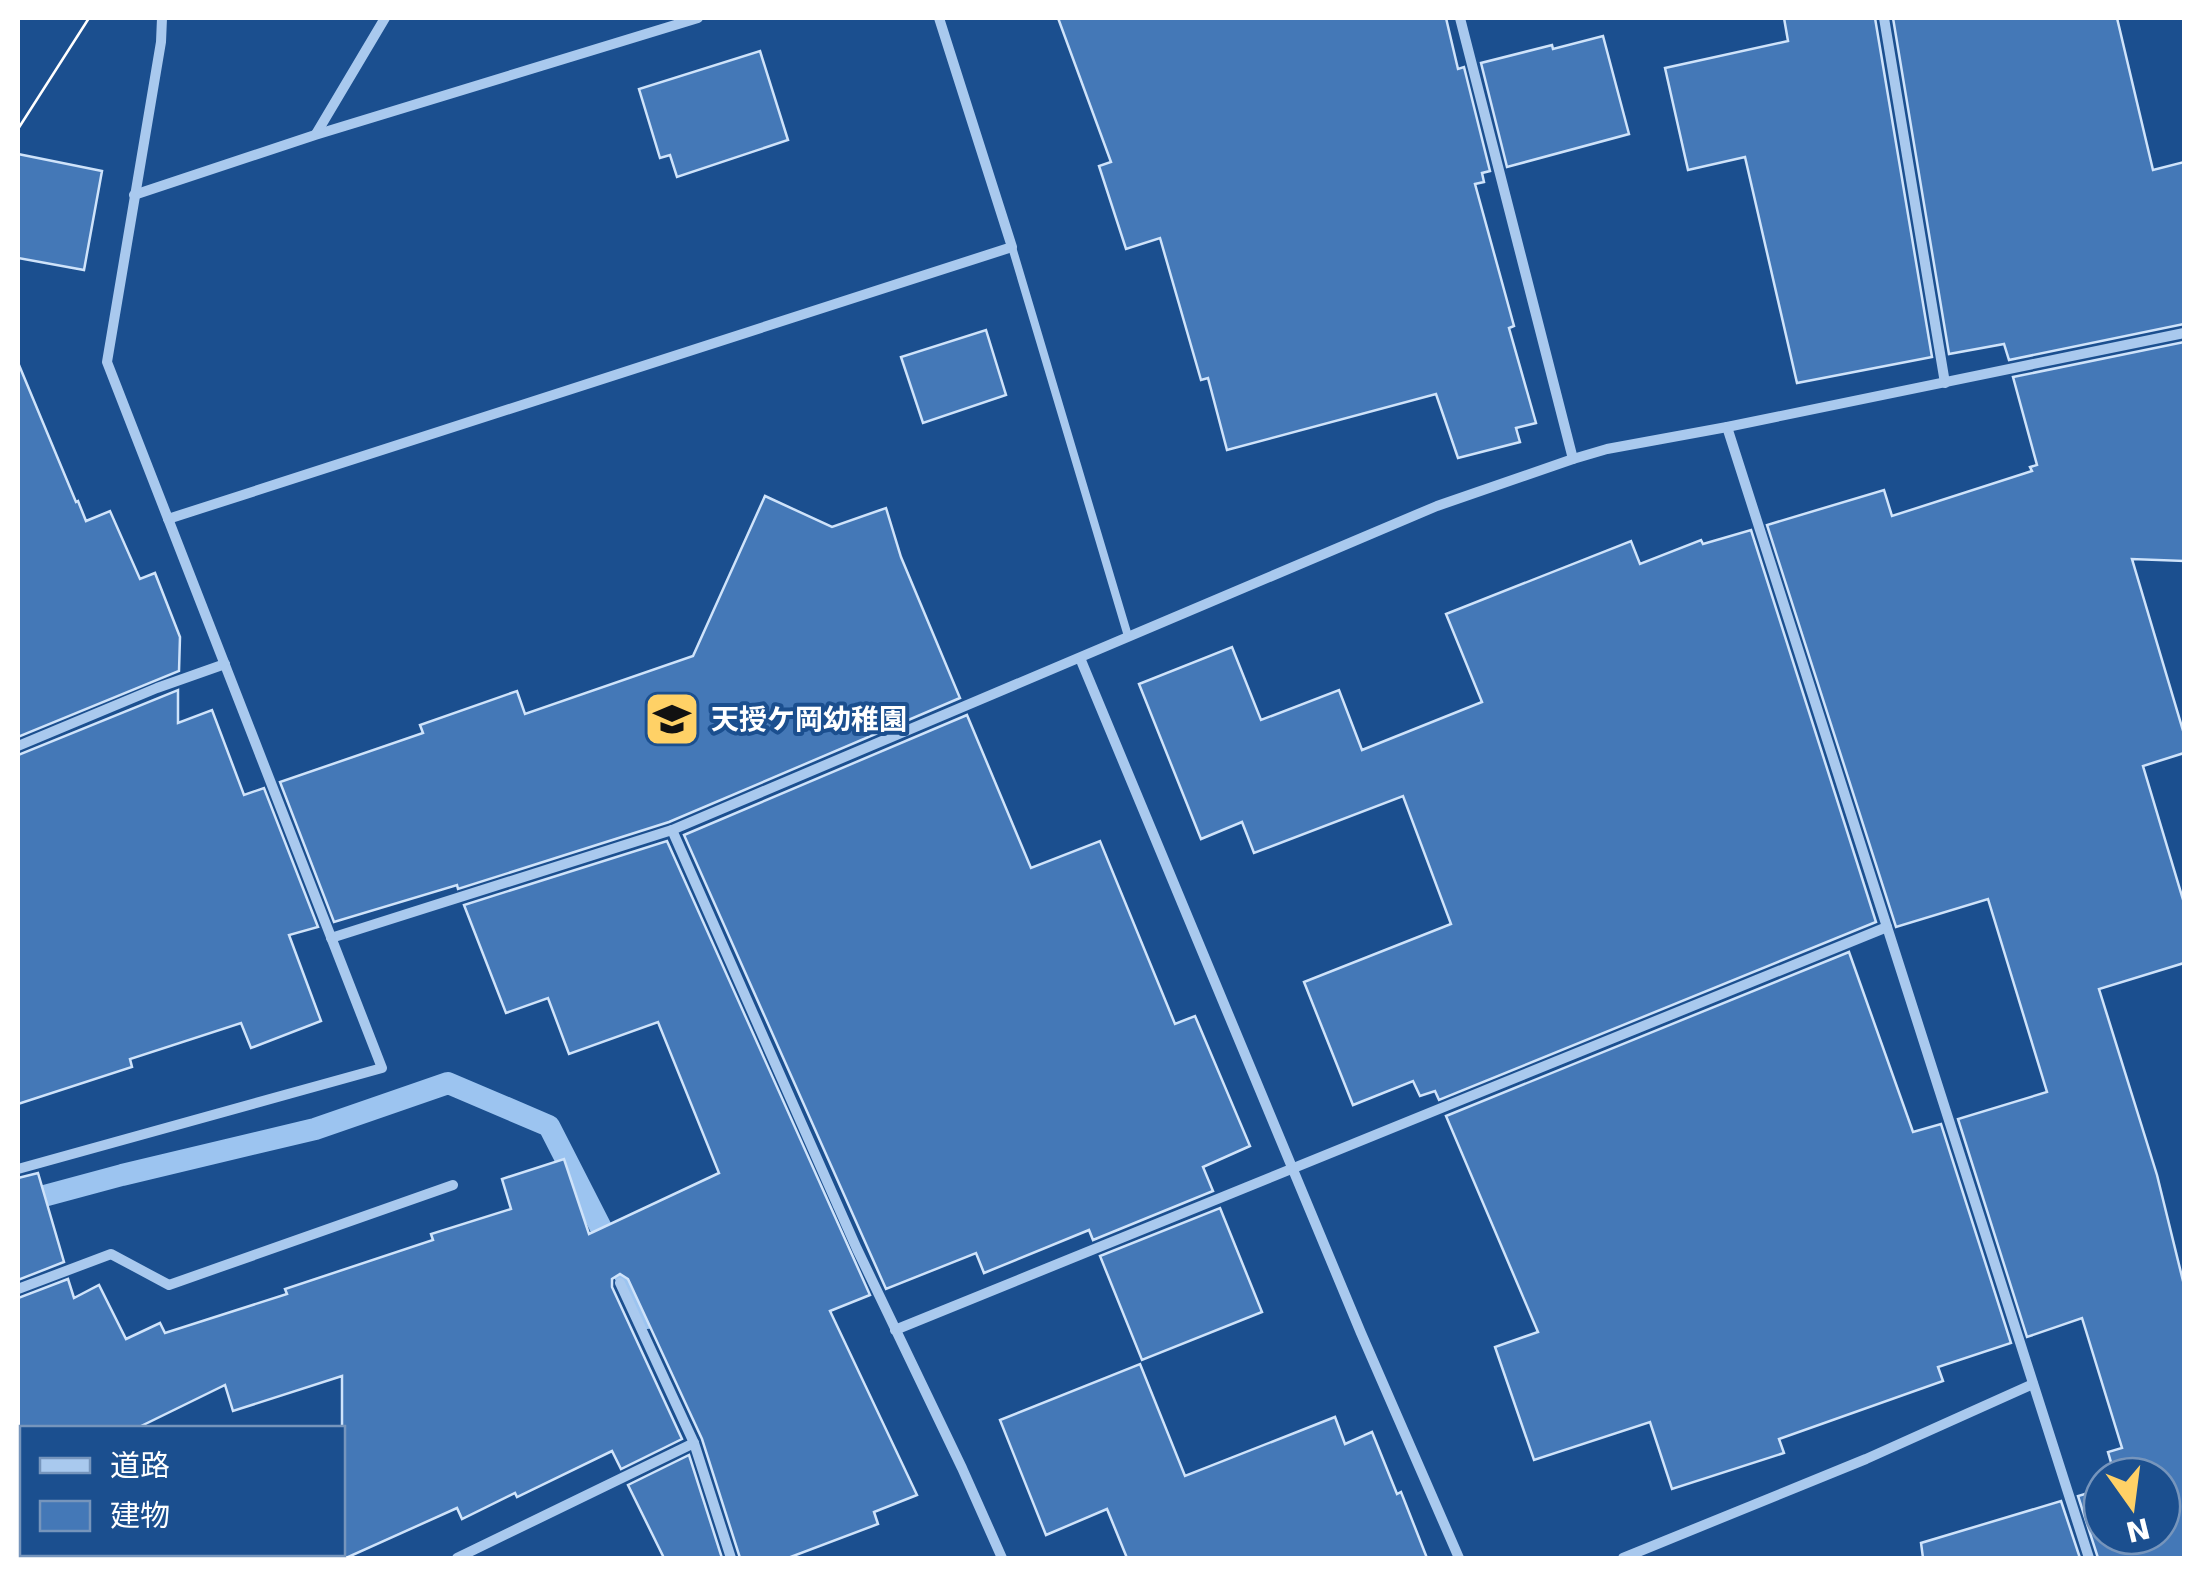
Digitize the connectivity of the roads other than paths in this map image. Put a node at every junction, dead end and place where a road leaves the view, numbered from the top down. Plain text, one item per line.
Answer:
1 (162, 18) edge
2 (385, 18) edge
3 (698, 18) edge
4 (938, 18) edge
5 (1460, 18) edge
6 (1884, 18) edge
7 (316, 134) junction
8 (134, 196) junction
9 (1012, 247) junction
10 (2184, 333) edge
11 (1944, 383) junction
12 (1727, 427) junction
13 (1573, 459) junction
14 (168, 519) junction
15 (1128, 636) junction
16 (1080, 658) junction
17 (225, 664) junction
18 (18, 746) edge
19 (672, 830) junction
20 (1887, 928) junction
21 (331, 938) junction
22 (18, 1168) edge
23 (1293, 1169) junction
24 (453, 1185) dead end
25 (620, 1283) dead end
26 (18, 1289) edge
27 (895, 1330) junction
28 (2033, 1384) junction
29 (694, 1443) junction
30 (457, 1558) edge
31 (731, 1558) edge
32 (1002, 1558) edge
33 (1459, 1558) edge
34 (1623, 1558) edge
35 (2090, 1558) edge

1 - 8 street
2 - 7 street
3 - 7 street
4 - 9 street
5 - 13 street
6 - 11 street
7 - 8 street
8 - 14 street
9 - 14 street
9 - 15 lane
10 - 11 street
11 - 12 street
12 - 13 street
12 - 20 street
13 - 15 street
14 - 17 street
15 - 16 street
16 - 19 street
16 - 23 street
17 - 18 street
17 - 21 street
19 - 21 street
19 - 27 street
20 - 23 street
20 - 28 street
21 - 22 street
23 - 27 street
23 - 33 street
24 - 26 street
25 - 29 street
27 - 32 street
28 - 34 street
28 - 35 street
29 - 30 street
29 - 31 street

